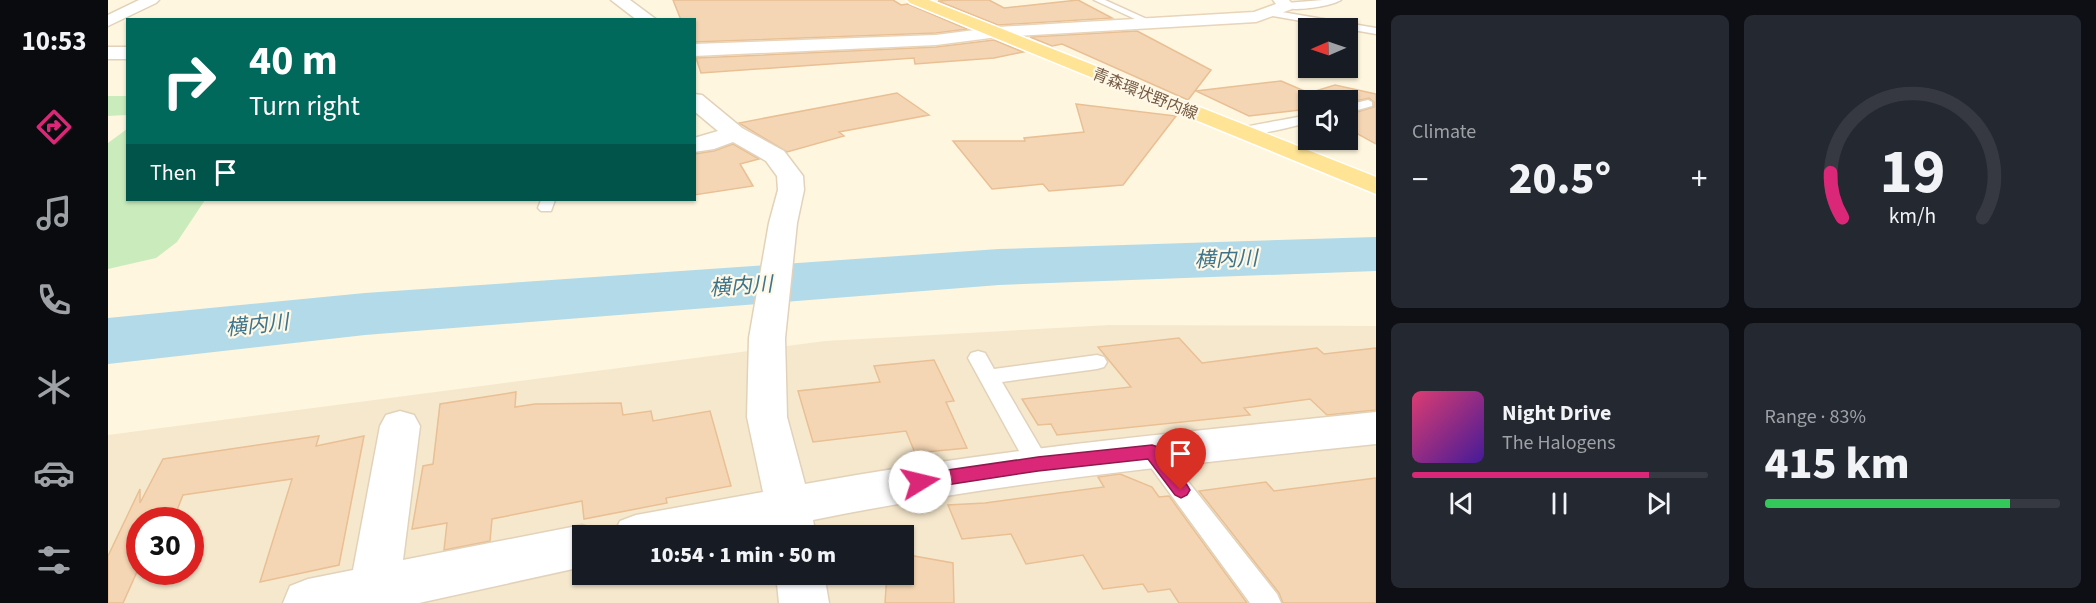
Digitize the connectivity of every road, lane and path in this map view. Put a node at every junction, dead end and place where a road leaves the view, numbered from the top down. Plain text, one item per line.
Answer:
1 (151, 0) edge
2 (619, 0) edge
3 (915, 0) edge
4 (1098, 0) edge
5 (1336, 0) edge
6 (1279, 6) edge
7 (646, 18) edge
8 (108, 21) edge
9 (1153, 24) junction
10 (1376, 31) edge
11 (998, 32) junction
12 (696, 50) edge
13 (108, 53) edge
14 (126, 53) edge
15 (696, 102) edge
16 (1368, 104) dead end
17 (1358, 106) edge
18 (1298, 121) edge
19 (1238, 131) junction
20 (734, 133) junction
21 (696, 145) edge
22 (1376, 186) edge
23 (978, 357) dead end
24 (1097, 362) dead end
25 (989, 377) junction
26 (400, 426) dead end
27 (1376, 428) edge
28 (1152, 452) junction
29 (1038, 464) junction
30 (791, 520) edge
31 (743, 525) edge
32 (572, 548) edge
33 (802, 585) edge
34 (373, 595) edge
35 (308, 603) edge
36 (804, 603) edge
37 (1267, 603) edge

1 - 8 street
2 - 7 street
3 - 11 main road, 青森環状野内線
4 - 9 lane
5 - 6 lane
6 - 9 street
6 - 10 lane
9 - 11 street
11 - 12 street
11 - 19 main road, 青森環状野内線
13 - 14 street
15 - 20 street
16 - 17 lane
18 - 19 lane
19 - 22 main road, 青森環状野内線
20 - 21 street
20 - 30 street
23 - 25 lane
24 - 25 lane
25 - 29 lane
26 - 34 street
27 - 28 street
28 - 29 street
28 - 37 lane
29 - 30 street
30 - 31 street
32 - 34 street
33 - 36 street
34 - 35 street

